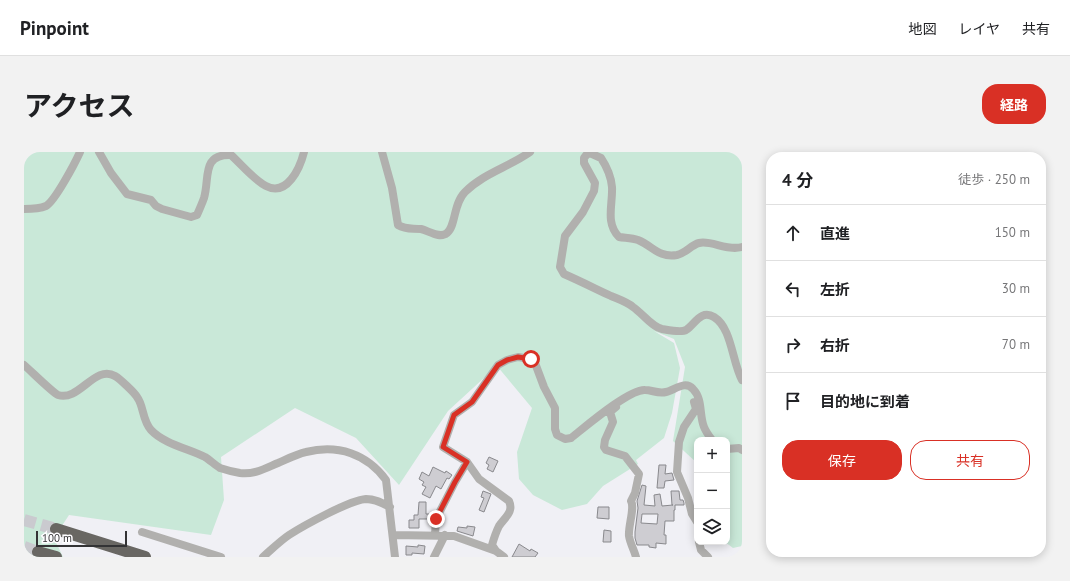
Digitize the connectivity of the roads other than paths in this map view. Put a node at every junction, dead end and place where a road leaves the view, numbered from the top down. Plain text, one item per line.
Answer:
1 (80, 152) edge
2 (99, 152) edge
3 (304, 152) edge
4 (382, 152) edge
5 (530, 152) edge
6 (24, 209) edge
7 (742, 247) edge
8 (24, 364) edge
9 (742, 380) edge
10 (693, 388) junction
11 (629, 396) junction
12 (710, 437) edge
13 (730, 450) edge
14 (742, 450) edge
15 (467, 462) junction
16 (390, 506) junction
17 (694, 517) edge
18 (56, 529) tunnel mouth
19 (142, 532) dead end
20 (393, 535) junction
21 (436, 535) junction
22 (445, 535) junction
23 (700, 545) edge
24 (496, 551) junction
25 (38, 552) tunnel mouth
26 (56, 557) edge
27 (144, 557) edge
28 (221, 557) edge
29 (263, 557) edge
30 (396, 557) edge
31 (434, 557) edge
32 (504, 557) edge
33 (636, 557) edge
34 (708, 557) edge

1 - 6 street
2 - 3 street
4 - 5 street
7 - 9 street
8 - 16 street
10 - 11 street
10 - 12 street
10 - 17 street
11 - 15 street
11 - 33 street
13 - 14 street
15 - 21 street
15 - 24 street
16 - 20 street
16 - 29 street
18 - 27 highway
19 - 28 street
20 - 21 street
20 - 30 street
21 - 22 street
22 - 24 street
22 - 31 street
23 - 34 street
24 - 32 street
25 - 26 highway

